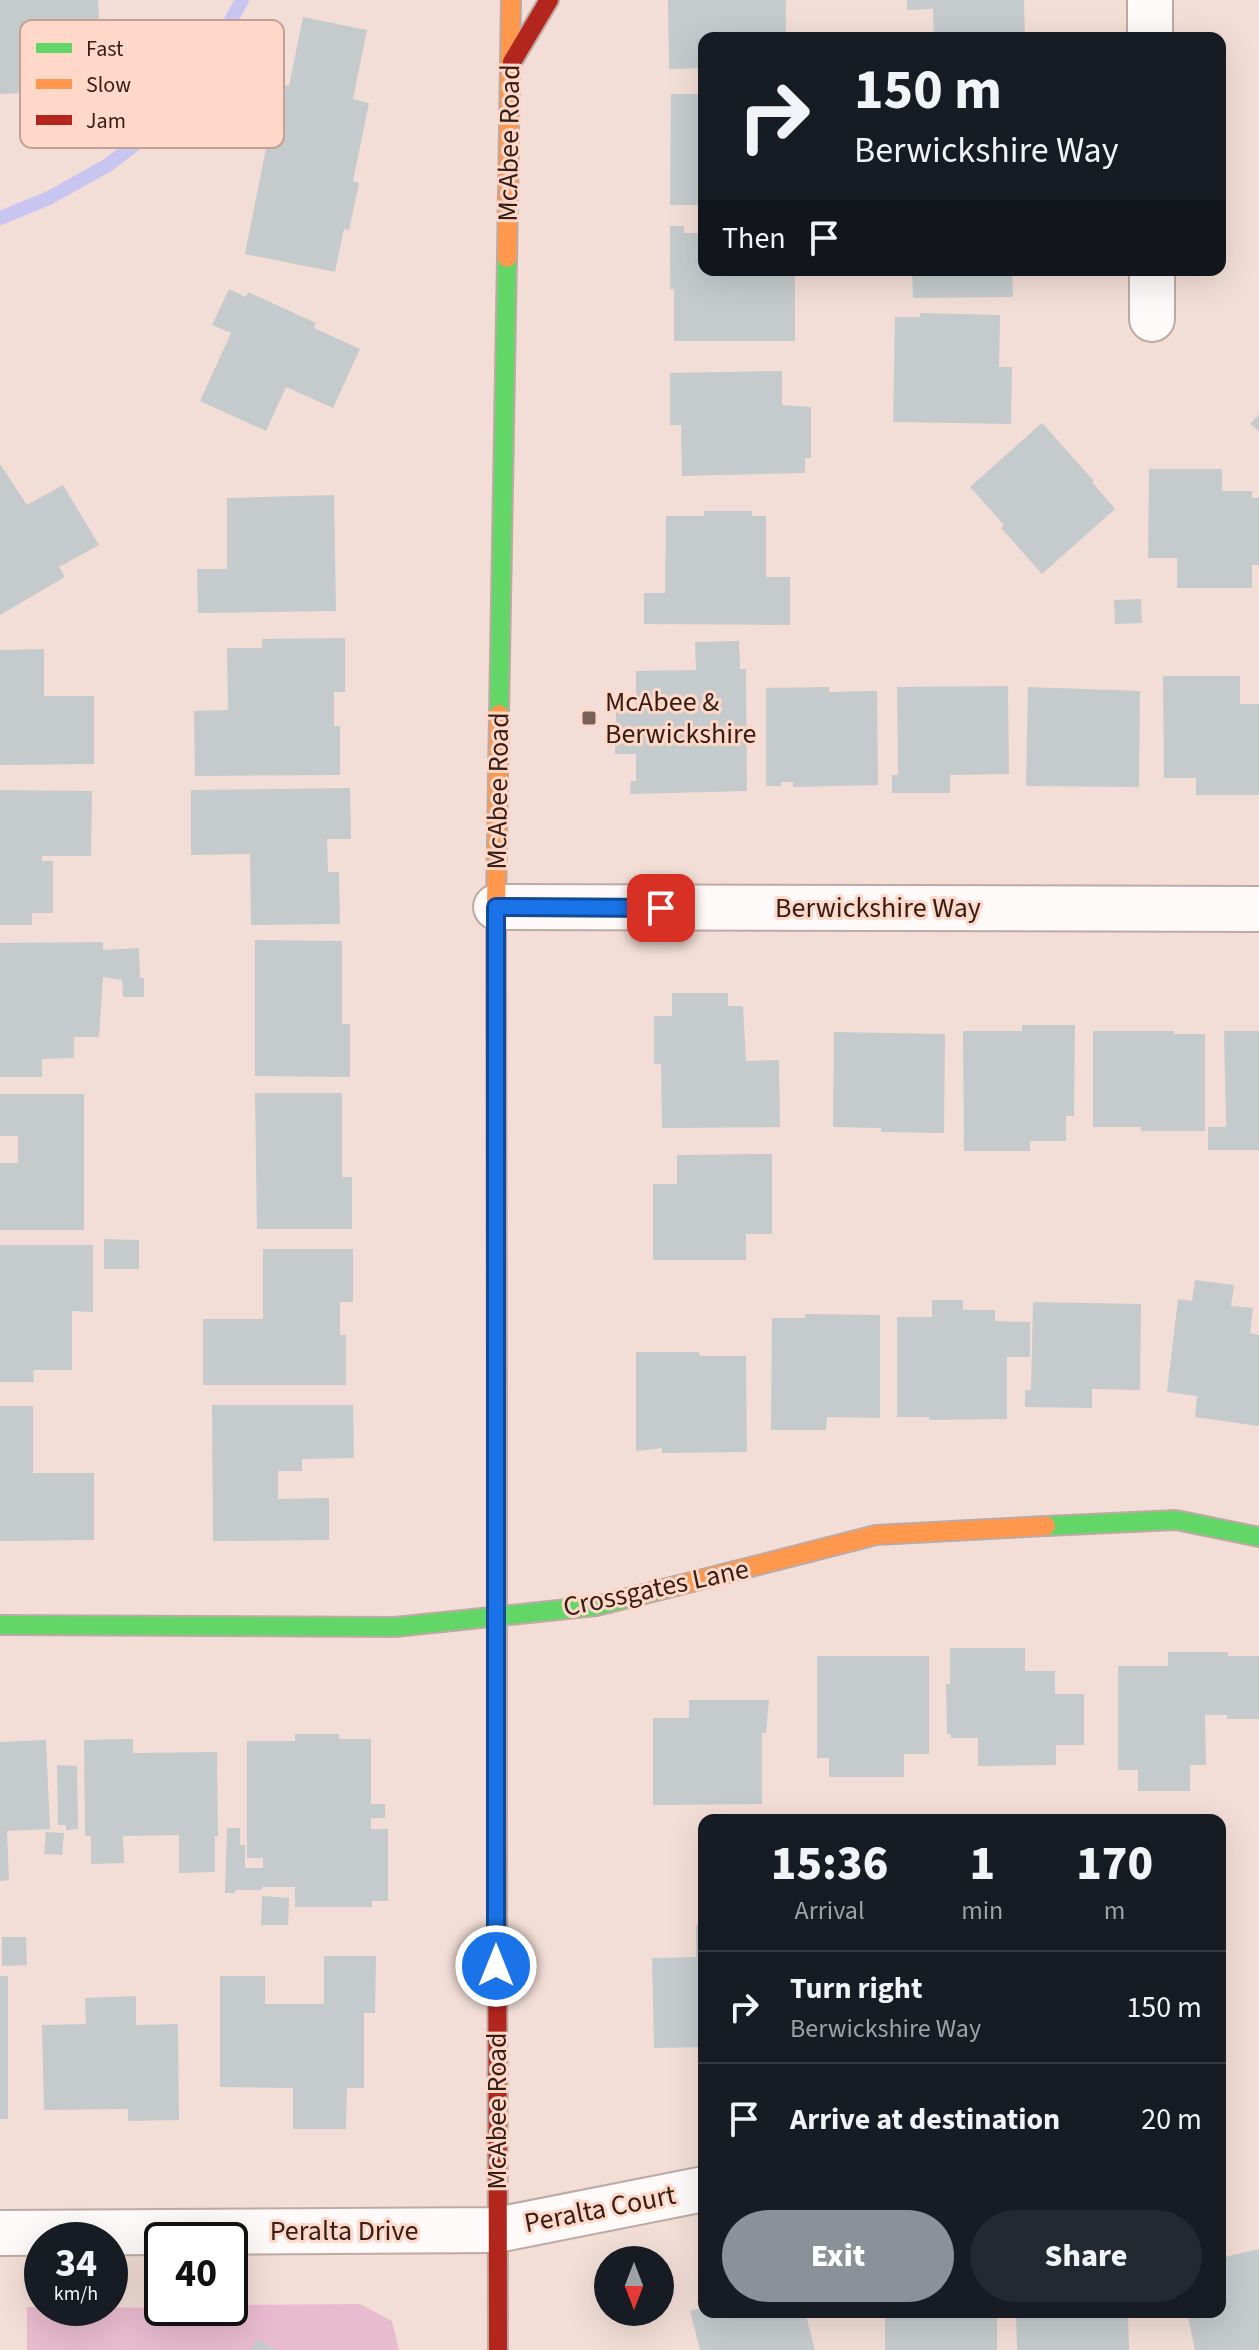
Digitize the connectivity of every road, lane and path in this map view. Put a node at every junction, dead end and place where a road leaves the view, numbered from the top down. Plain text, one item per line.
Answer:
1 (511, 0) edge
2 (549, 0) edge
3 (1150, 0) edge
4 (493, 26) dead end
5 (1150, 32) edge
6 (511, 65) junction
7 (1152, 276) edge
8 (1152, 319) dead end
9 (496, 907) junction
10 (1259, 909) edge
11 (1259, 1537) edge
12 (496, 1616) junction
13 (0, 1625) edge
14 (698, 2190) edge
15 (497, 2230) junction
16 (0, 2233) edge
17 (498, 2350) edge

1 - 6 street, McAbee Road
2 - 6 street
3 - 5 street
4 - 6 street
6 - 9 street, McAbee Road
7 - 8 street
9 - 10 street, Berwickshire Way
9 - 12 street, McAbee Road
11 - 12 street, Crossgates Lane
12 - 13 street, Crossgates Lane
12 - 15 street, McAbee Road
14 - 15 street, Peralta Court
15 - 16 street, Peralta Drive
15 - 17 street, McAbee Road

